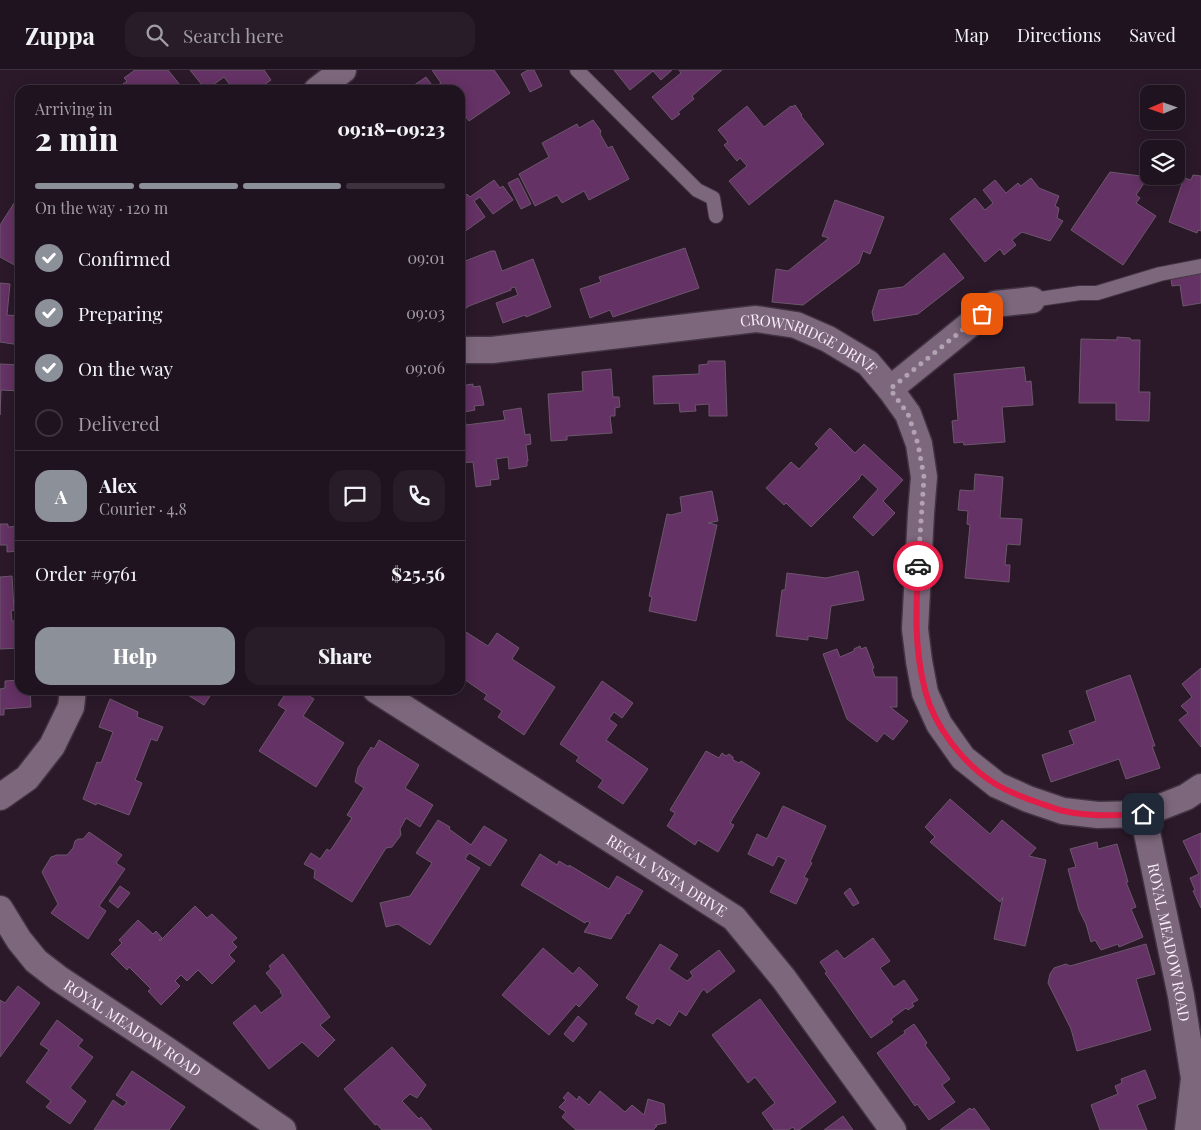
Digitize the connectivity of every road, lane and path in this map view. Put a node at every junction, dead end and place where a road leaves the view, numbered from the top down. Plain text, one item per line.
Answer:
1 (343, 70) edge
2 (577, 70) edge
3 (324, 85) edge
4 (716, 216) dead end
5 (1201, 266) edge
6 (1032, 300) joint
7 (465, 350) edge
8 (890, 389) junction
9 (72, 695) edge
10 (384, 695) edge
11 (1201, 787) edge
12 (0, 797) edge
13 (1143, 814) junction
14 (0, 909) edge
15 (283, 1130) edge
16 (893, 1130) edge
17 (1188, 1130) edge

1 - 3 street
2 - 4 lane
5 - 6 lane
6 - 8 street
7 - 8 street, CROWNRIDGE DRIVE
8 - 13 street, CROWNRIDGE DRIVE
9 - 12 street
10 - 16 street, REGAL VISTA DRIVE
11 - 13 street, CROWNRIDGE DRIVE
13 - 17 street, ROYAL MEADOW ROAD
14 - 15 street, ROYAL MEADOW ROAD

